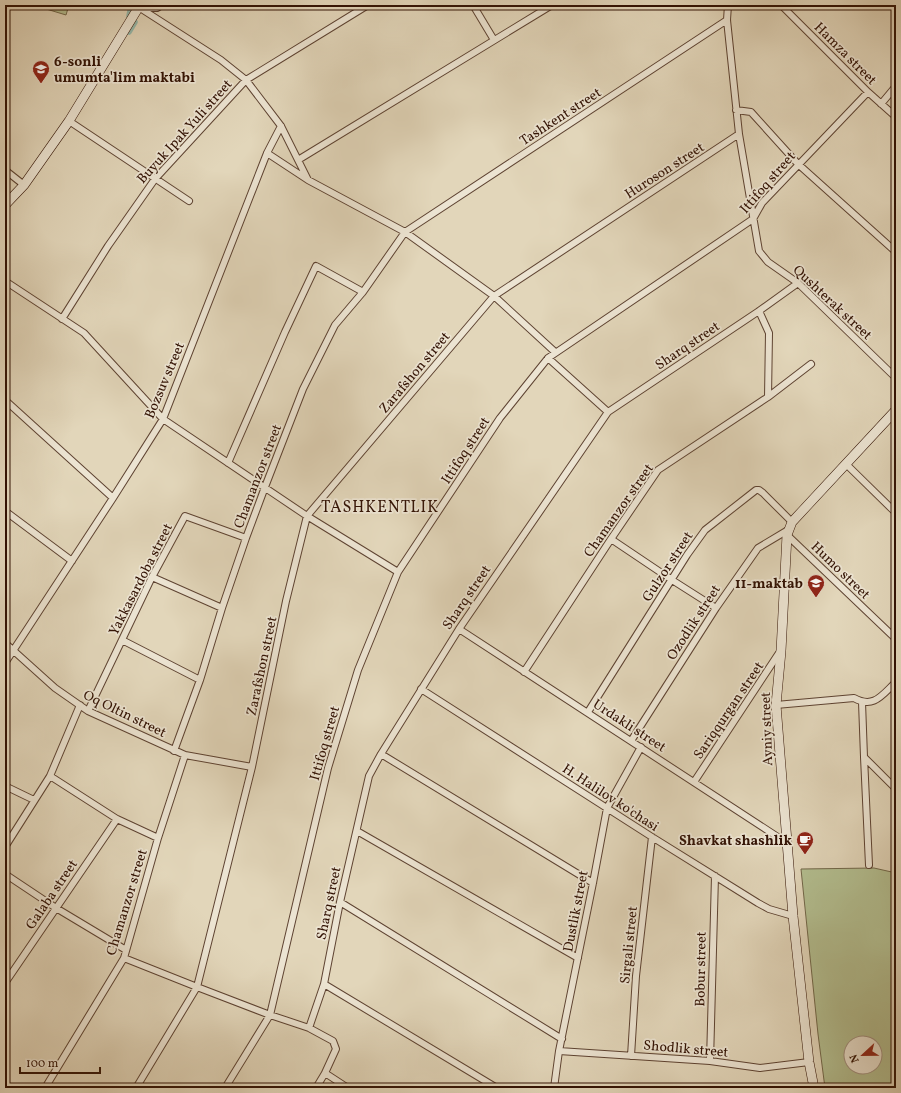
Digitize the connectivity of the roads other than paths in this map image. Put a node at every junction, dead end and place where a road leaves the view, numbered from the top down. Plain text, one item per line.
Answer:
1 (162, 5) edge
2 (368, 5) edge
3 (473, 5) edge
4 (552, 5) edge
5 (728, 5) edge
6 (781, 5) edge
7 (141, 6) edge
8 (727, 20) junction
9 (494, 40) junction
10 (896, 61) edge
11 (896, 66) edge
12 (246, 80) junction
13 (896, 86) edge
14 (868, 92) junction
15 (881, 104) junction
16 (736, 110) junction
17 (896, 118) edge
18 (69, 120) junction
19 (281, 126) junction
20 (739, 134) junction
21 (267, 153) junction
22 (298, 160) junction
23 (798, 164) junction
24 (5, 170) edge
25 (155, 179) junction
26 (308, 180) junction
27 (24, 185) junction
28 (189, 202) dead end
29 (5, 205) edge
30 (753, 219) junction
31 (405, 232) junction
32 (896, 252) edge
33 (5, 281) edge
34 (798, 283) junction
35 (363, 292) junction
36 (494, 296) junction
37 (758, 311) junction
38 (62, 319) junction
39 (555, 352) junction
40 (548, 358) junction
41 (811, 364) dead end
42 (896, 378) edge
43 (768, 397) junction
44 (5, 400) edge
45 (896, 410) edge
46 (608, 412) junction
47 (163, 419) junction
48 (228, 463) junction
49 (846, 464) junction
50 (265, 487) junction
51 (114, 498) junction
52 (5, 511) edge
53 (896, 513) edge
54 (307, 516) junction
55 (789, 529) junction
56 (246, 538) junction
57 (611, 539) junction
58 (72, 561) junction
59 (398, 572) junction
60 (152, 577) junction
61 (672, 580) junction
62 (222, 608) junction
63 (716, 608) junction
64 (459, 628) junction
65 (896, 639) edge
66 (122, 640) junction
67 (5, 643) edge
68 (14, 651) junction
69 (781, 651) junction
70 (5, 663) edge
71 (524, 672) junction
72 (200, 680) junction
73 (896, 682) edge
74 (421, 689) junction
75 (862, 702) junction
76 (776, 705) junction
77 (80, 706) junction
78 (88, 711) junction
79 (588, 712) junction
80 (631, 740) junction
81 (641, 747) junction
82 (174, 751) junction
83 (381, 754) junction
84 (185, 755) junction
85 (864, 758) junction
86 (252, 767) junction
87 (50, 776) junction
88 (694, 782) junction
89 (5, 786) edge
90 (896, 789) edge
91 (34, 800) junction
92 (607, 808) junction
93 (118, 819) junction
94 (357, 830) junction
95 (652, 837) junction
96 (158, 838) junction
97 (787, 843) junction
98 (5, 847) edge
99 (869, 866) dead end
100 (5, 874) edge
101 (715, 876) junction
102 (593, 883) junction
103 (340, 902) junction
104 (56, 908) junction
105 (792, 916) junction
106 (126, 950) junction
107 (124, 958) junction
108 (578, 958) junction
109 (5, 983) edge
110 (324, 984) junction
111 (196, 987) junction
112 (270, 1015) junction
113 (308, 1028) junction
114 (562, 1039) junction
115 (559, 1050) junction
116 (631, 1056) junction
117 (710, 1061) junction
118 (809, 1062) junction
119 (325, 1073) junction
120 (45, 1088) edge
121 (136, 1088) edge
122 (225, 1088) edge
123 (316, 1088) edge
124 (348, 1088) edge
125 (497, 1088) edge
126 (554, 1088) edge
127 (814, 1088) edge

1 - 7 street
2 - 12 street, Buyuk Ipak Yuli street
3 - 9 street
4 - 9 street
5 - 8 street
6 - 14 street, Hamza street
7 - 12 street
7 - 18 street
8 - 16 street
8 - 31 street, Tashkent street
9 - 22 street
10 - 11 street
12 - 19 street
12 - 25 street, Buyuk Ipak Yuli street
13 - 15 street
14 - 15 street, Hamza street
14 - 23 street, Ittifoq street
15 - 17 street, Hamza street
16 - 20 street
16 - 23 street
18 - 25 street
18 - 27 street
19 - 21 street, Bozsuv street
19 - 22 street
20 - 30 street, Qushterak street
20 - 36 street, Huroson street
21 - 26 street
21 - 47 street, Bozsuv street
22 - 26 street
23 - 30 street, Ittifoq street
23 - 32 street
24 - 27 street
25 - 28 street
25 - 38 street, Buyuk Ipak Yuli street
26 - 31 street
27 - 29 street
30 - 34 street, Qushterak street
30 - 39 street, Ittifoq street
31 - 35 street, Chamanzor street
31 - 36 street
33 - 38 street
34 - 37 street, Sharq street
34 - 42 street, Qushterak street
35 - 48 street
35 - 50 street, Chamanzor street
36 - 39 street
36 - 54 street, Zarafshon street
37 - 43 street
37 - 46 street, Sharq street
38 - 47 street
39 - 40 street, Ittifoq street
40 - 46 street
40 - 59 street, Ittifoq street
41 - 43 street, Chamanzor street
43 - 57 street, Chamanzor street
44 - 51 street
45 - 49 street
46 - 64 street, Sharq street
47 - 48 street
47 - 51 street, Bozsuv street
48 - 50 street
49 - 53 street
49 - 55 street
50 - 54 street
50 - 56 street, Chamanzor street
51 - 58 street, Bozsuv street
52 - 58 street
54 - 59 street
54 - 86 street, Zarafshon street
55 - 61 street, Gulzor street
55 - 63 street, Ozodlik street
55 - 65 street, Humo street
55 - 69 street, Ayniy street
56 - 60 street, Yakkasardoba street
56 - 62 street, Chamanzor street
57 - 61 street
57 - 71 street, Chamanzor street
58 - 68 street, Bozsuv street
59 - 112 street, Ittifoq street
60 - 62 street
60 - 66 street, Yakkasardoba street
61 - 63 street
61 - 79 street, Gulzor street
62 - 72 street, Chamanzor street
63 - 80 street, Ozodlik street
64 - 71 street, Urdakli street
64 - 74 street, Sharq street
66 - 72 street
66 - 78 street, Yakkasardoba street
67 - 68 street, Oq Oltin street
68 - 70 street, Bozsuv street
68 - 77 street, Oq Oltin street
69 - 76 street, Ayniy street
69 - 88 street, Sariqqurgan street
71 - 79 street, Urdakli street
72 - 82 street, Chamanzor street
73 - 75 street
74 - 83 street, Sharq street
74 - 92 street, H. Halilov ko'chasi
75 - 76 street
75 - 85 street
76 - 97 street, Ayniy street
77 - 78 street, Oq Oltin street
77 - 87 street
78 - 82 street, Oq Oltin street
79 - 80 street, Urdakli street
80 - 81 street, Urdakli street
81 - 88 street, Urdakli street
81 - 92 street, Dustlik street
82 - 84 street, Oq Oltin street
83 - 94 street, Sharq street
83 - 102 street
84 - 86 street, Oq Oltin street
84 - 96 street, Chamanzor street
85 - 90 street
85 - 99 street
86 - 111 street, Zarafshon street
87 - 91 street
87 - 93 street
88 - 97 street, Urdakli street
89 - 91 street
91 - 98 street
92 - 95 street, H. Halilov ko'chasi
92 - 102 street, Dustlik street
93 - 96 street
93 - 104 street, Galaba street
94 - 103 street, Sharq street
94 - 108 street
95 - 101 street, H. Halilov ko'chasi
95 - 116 street, Sirgali street
96 - 106 street, Chamanzor street
97 - 105 street, Ayniy street
100 - 104 street
101 - 105 street, H. Halilov ko'chasi
101 - 117 street, Bobur street
102 - 108 street, Dustlik street
103 - 110 street, Sharq street
103 - 114 street
104 - 106 street
104 - 109 street, Galaba street
105 - 118 street, Ayniy street
106 - 107 street, Chamanzor street
107 - 111 street
107 - 120 street, Chamanzor street
108 - 114 street, Dustlik street
110 - 113 street, Sharq street
110 - 125 street
111 - 112 street
111 - 121 street, Zarafshon street
112 - 113 street
112 - 122 street, Ittifoq street
113 - 119 street
114 - 115 street, Dustlik street
115 - 116 street, Shodlik street
115 - 126 street, Dustlik street
116 - 117 street, Shodlik street
117 - 118 street, Shodlik street
118 - 127 street, Ayniy street
119 - 123 street
119 - 124 street

